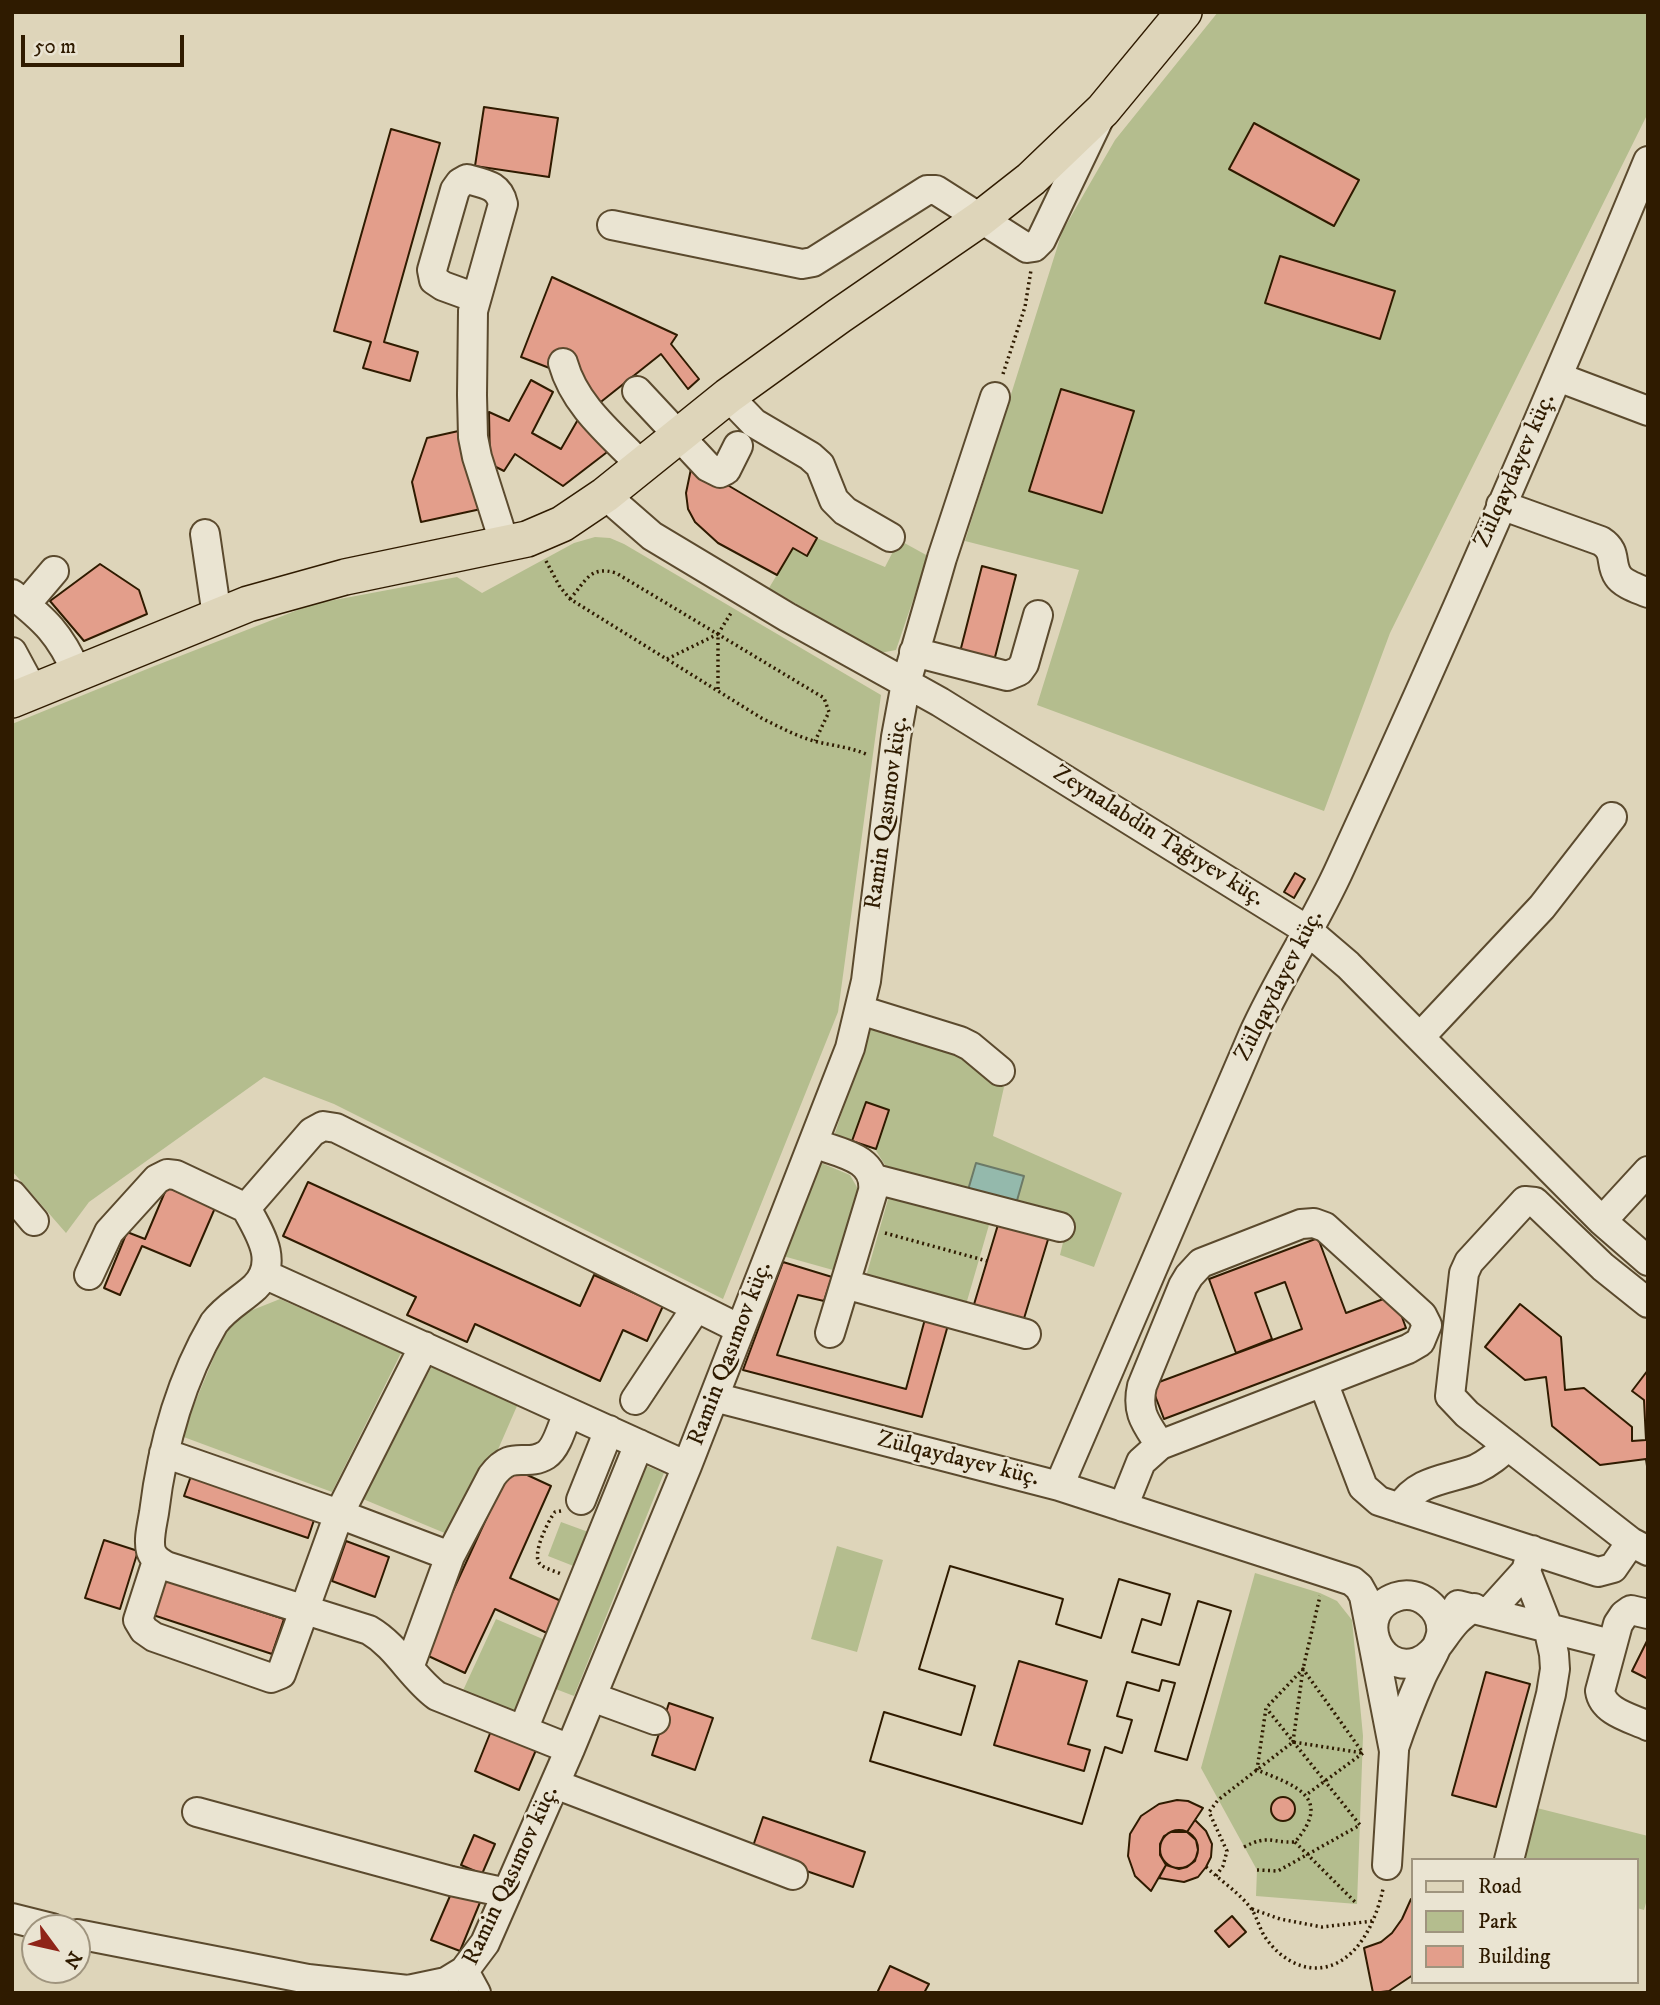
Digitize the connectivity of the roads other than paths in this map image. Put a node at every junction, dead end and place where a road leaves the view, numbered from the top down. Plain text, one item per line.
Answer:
1 (1184, 12) edge
2 (1103, 110) junction
3 (1648, 161) edge
4 (1642, 194) edge
5 (980, 219) junction
6 (612, 225) dead end
7 (476, 298) dead end
8 (563, 363) dead end
9 (1558, 377) junction
10 (637, 391) dead end
11 (728, 396) junction
12 (995, 397) road end
13 (1648, 411) edge
14 (678, 436) junction
15 (738, 446) dead end
16 (641, 466) junction
17 (605, 495) junction
18 (1501, 505) junction
19 (205, 534) dead end
20 (890, 537) dead end
21 (505, 545) junction
22 (54, 571) dead end
23 (1648, 593) edge
24 (19, 599) edge
25 (1038, 614) dead end
26 (217, 615) junction
27 (12, 652) edge
28 (914, 652) junction
29 (77, 673) junction
30 (906, 683) junction
31 (22, 696) edge
32 (1612, 817) dead end
33 (1307, 930) junction
34 (860, 1010) junction
35 (1420, 1037) junction
36 (1000, 1071) dead end
37 (813, 1143) junction
38 (1648, 1171) edge
39 (875, 1179) junction
40 (12, 1195) edge
41 (246, 1208) junction
42 (34, 1221) dead end
43 (1602, 1221) junction
44 (1060, 1227) dead end
45 (1648, 1261) edge
46 (264, 1274) junction
47 (89, 1275) dead end
48 (845, 1284) junction
49 (1648, 1303) edge
50 (696, 1308) junction
51 (740, 1329) junction
52 (830, 1333) dead end
53 (1026, 1334) dead end
54 (424, 1346) junction
55 (1323, 1382) junction
56 (714, 1397) junction
57 (635, 1399) dead end
58 (568, 1412) junction
59 (608, 1430) junction
60 (639, 1444) junction
61 (1160, 1445) junction
62 (1508, 1446) junction
63 (164, 1453) junction
64 (687, 1465) junction
65 (1059, 1486) junction
66 (571, 1505) road end
67 (1123, 1507) junction
68 (1400, 1508) junction
69 (339, 1514) junction
70 (1640, 1547) edge
71 (450, 1556) junction
72 (156, 1560) junction
73 (1529, 1560) junction
74 (1352, 1581) junction
75 (1417, 1596) junction
76 (303, 1609) junction
77 (1482, 1610) junction
78 (1648, 1614) edge
79 (1548, 1627) junction
80 (1373, 1637) junction
81 (1611, 1644) junction
82 (1437, 1645) junction
83 (409, 1668) junction
84 (592, 1697) junction
85 (655, 1720) dead end
86 (1648, 1726) edge
87 (523, 1730) junction
88 (570, 1749) junction
89 (1394, 1751) junction
90 (555, 1784) junction
91 (197, 1812) dead end
92 (1509, 1858) edge
93 (1387, 1865) road end
94 (793, 1875) dead end
95 (507, 1893) junction
96 (91, 1937) edge
97 (470, 1982) edge

1 - 2 main road
2 - 5 main road
2 - 5 street
3 - 4 street, Zülqaydayev küç.
4 - 9 street, Zülqaydayev küç.
5 - 6 street
5 - 11 main road
7 - 21 street
8 - 16 street
9 - 13 street
9 - 18 street, Zülqaydayev küç.
10 - 14 street
11 - 14 main road
11 - 20 street
12 - 28 street, Ramin Qasımov küç.
14 - 15 street
14 - 16 main road
16 - 17 main road
17 - 21 main road
17 - 30 street, Zeynalabdin Tağıyev küç.
18 - 23 street
18 - 33 street, Zülqaydayev küç.
19 - 26 street
21 - 26 main road
22 - 24 street
24 - 29 street
25 - 28 street
26 - 29 main road
27 - 31 street
28 - 30 street, Ramin Qasımov küç.
29 - 31 main road
30 - 33 street, Zeynalabdin Tağıyev küç.
30 - 34 street, Ramin Qasımov küç.
32 - 35 street
33 - 35 street, Zeynalabdin Tağıyev küç.
33 - 65 street, Zülqaydayev küç.
34 - 36 street
34 - 37 street, Ramin Qasımov küç.
35 - 43 street, Zeynalabdin Tağıyev küç.
37 - 39 street
37 - 51 street, Ramin Qasımov küç.
38 - 43 street
39 - 44 street
39 - 48 street
40 - 42 street
41 - 46 street
41 - 47 street
41 - 50 street
43 - 45 street, Zeynalabdin Tağıyev küç.
46 - 54 street
46 - 63 street
48 - 52 street
48 - 53 street
49 - 62 street
50 - 51 street
50 - 57 street
51 - 56 street, Ramin Qasımov küç.
54 - 58 street
54 - 69 street
55 - 61 street
55 - 61 street
55 - 68 street
56 - 64 street, Ramin Qasımov küç.
56 - 65 street, Zülqaydayev küç.
58 - 59 street
58 - 71 street
59 - 60 street
59 - 66 street
60 - 64 street
60 - 87 street
61 - 67 street
62 - 68 street
62 - 70 street
63 - 69 street
63 - 72 street
64 - 84 street, Ramin Qasımov küç.
65 - 67 street
67 - 74 street
68 - 73 street
69 - 71 street
69 - 76 street
70 - 73 street
71 - 83 street
72 - 76 street
72 - 76 street
73 - 77 street
73 - 79 street
74 - 75 street
74 - 80 street
75 - 77 street
75 - 80 street
75 - 82 street
76 - 83 street
77 - 79 street
77 - 82 street
78 - 81 street
79 - 81 street
79 - 92 street
80 - 82 street
80 - 89 street
81 - 86 street
82 - 89 street
83 - 87 street
84 - 85 street
84 - 88 street, Ramin Qasımov küç.
87 - 88 street
88 - 90 street, Ramin Qasımov küç.
89 - 93 street
90 - 94 street
90 - 95 street, Ramin Qasımov küç.
91 - 95 street
95 - 97 street, Ramin Qasımov küç.
96 - 97 street

